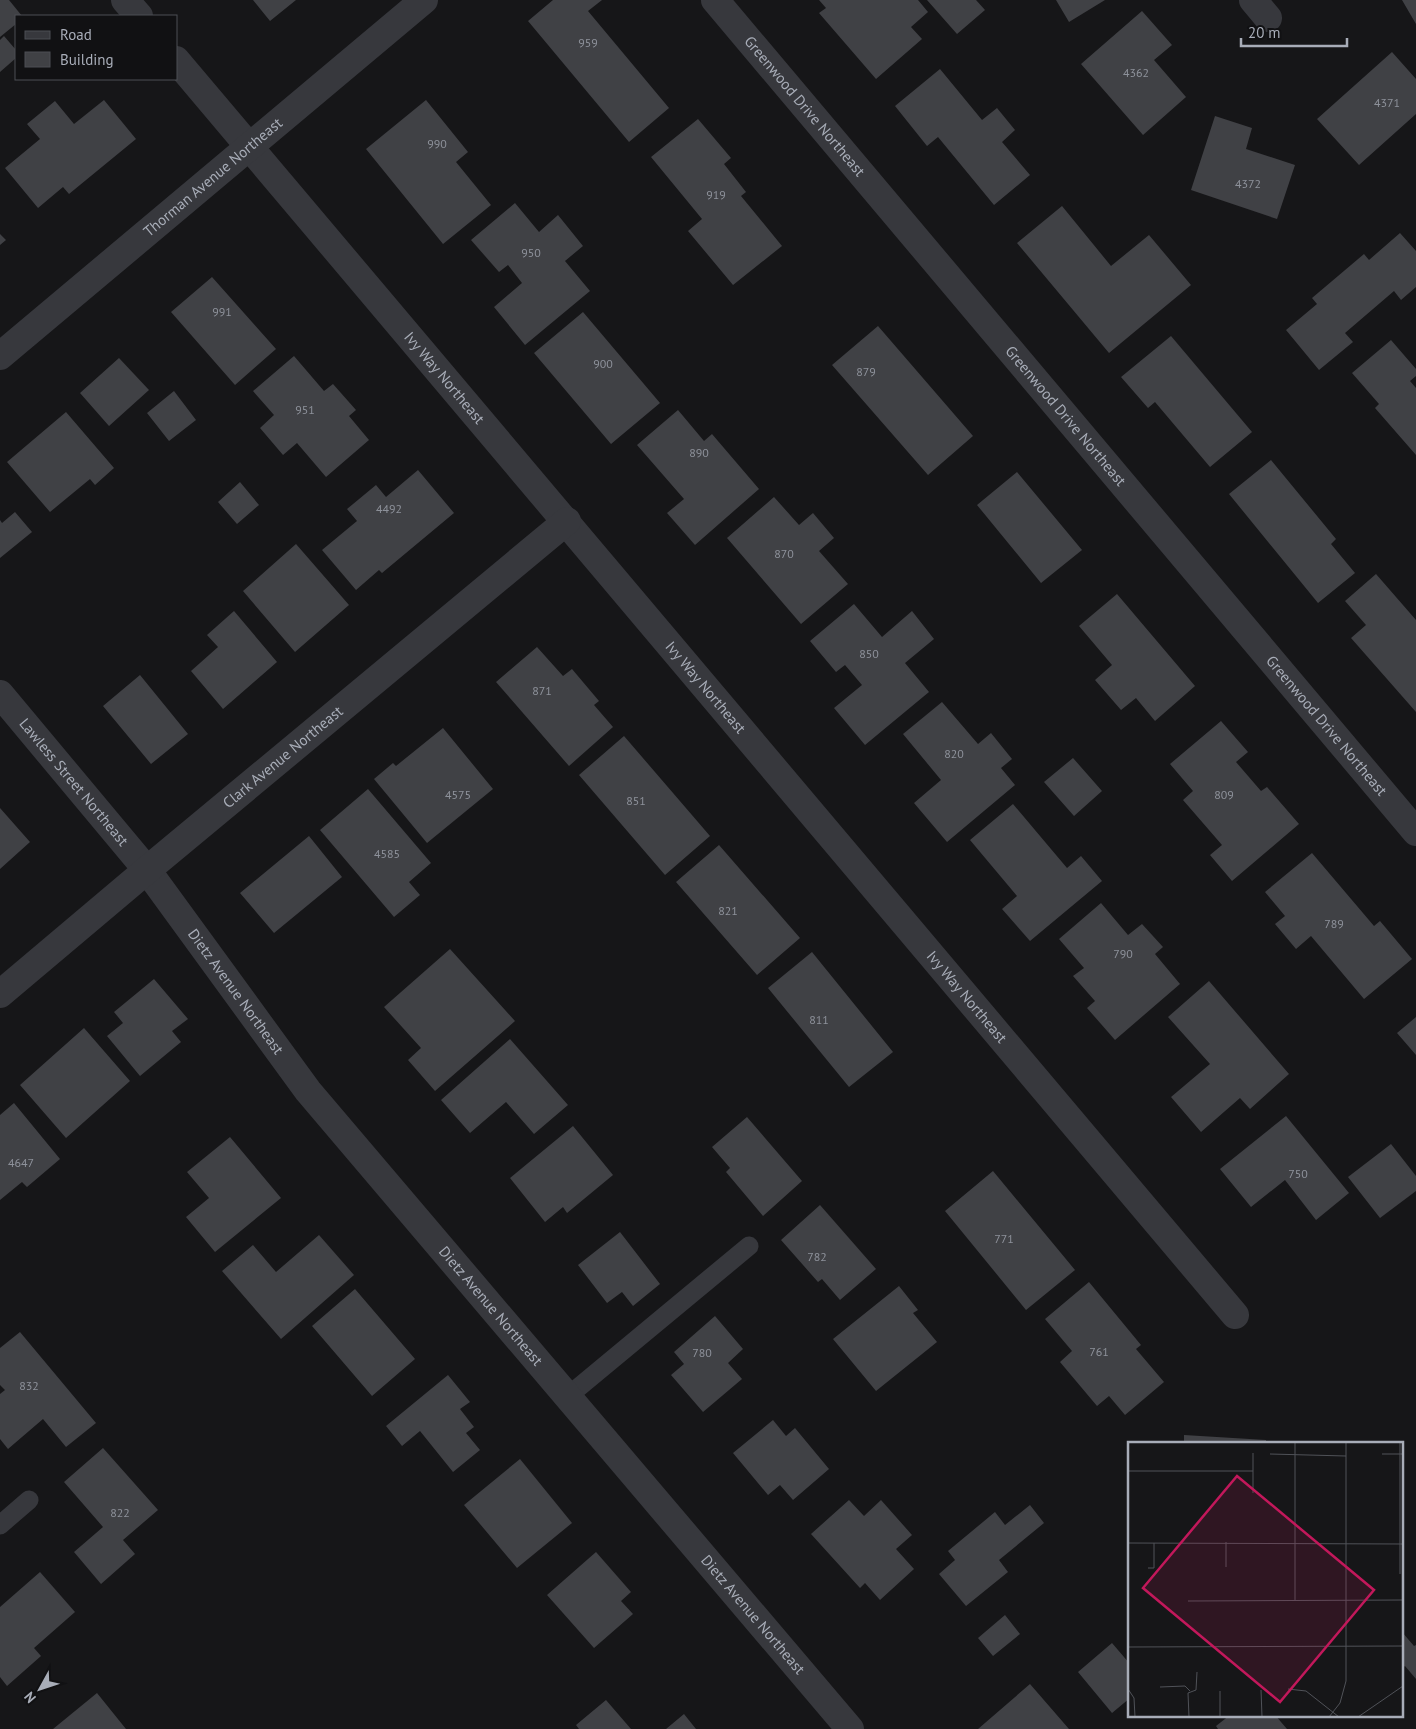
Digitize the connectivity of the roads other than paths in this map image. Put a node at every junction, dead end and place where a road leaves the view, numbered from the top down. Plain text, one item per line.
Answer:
1 (126, 0) edge
2 (424, 0) edge
3 (715, 0) edge
4 (138, 15) edge
5 (178, 62) edge
6 (249, 147) junction
7 (0, 356) edge
8 (567, 522) junction
9 (0, 694) edge
10 (1416, 832) edge
11 (147, 870) junction
12 (0, 994) edge
13 (749, 1246) dead end
14 (1235, 1315) dead end
15 (567, 1396) junction
16 (29, 1500) dead end
17 (0, 1525) edge
18 (850, 1729) edge

1 - 4 street
2 - 6 street, Thorman Avenue Northeast
3 - 10 street, Greenwood Drive Northeast
5 - 6 street, Ivy Way Northeast
6 - 7 street, Thorman Avenue Northeast
6 - 8 street, Ivy Way Northeast
8 - 11 street, Clark Avenue Northeast
8 - 14 street, Ivy Way Northeast
9 - 11 street, Lawless Street Northeast
11 - 12 street, Clark Avenue Northeast
11 - 15 street, Dietz Avenue Northeast
13 - 15 lane
15 - 18 street, Dietz Avenue Northeast
16 - 17 lane

